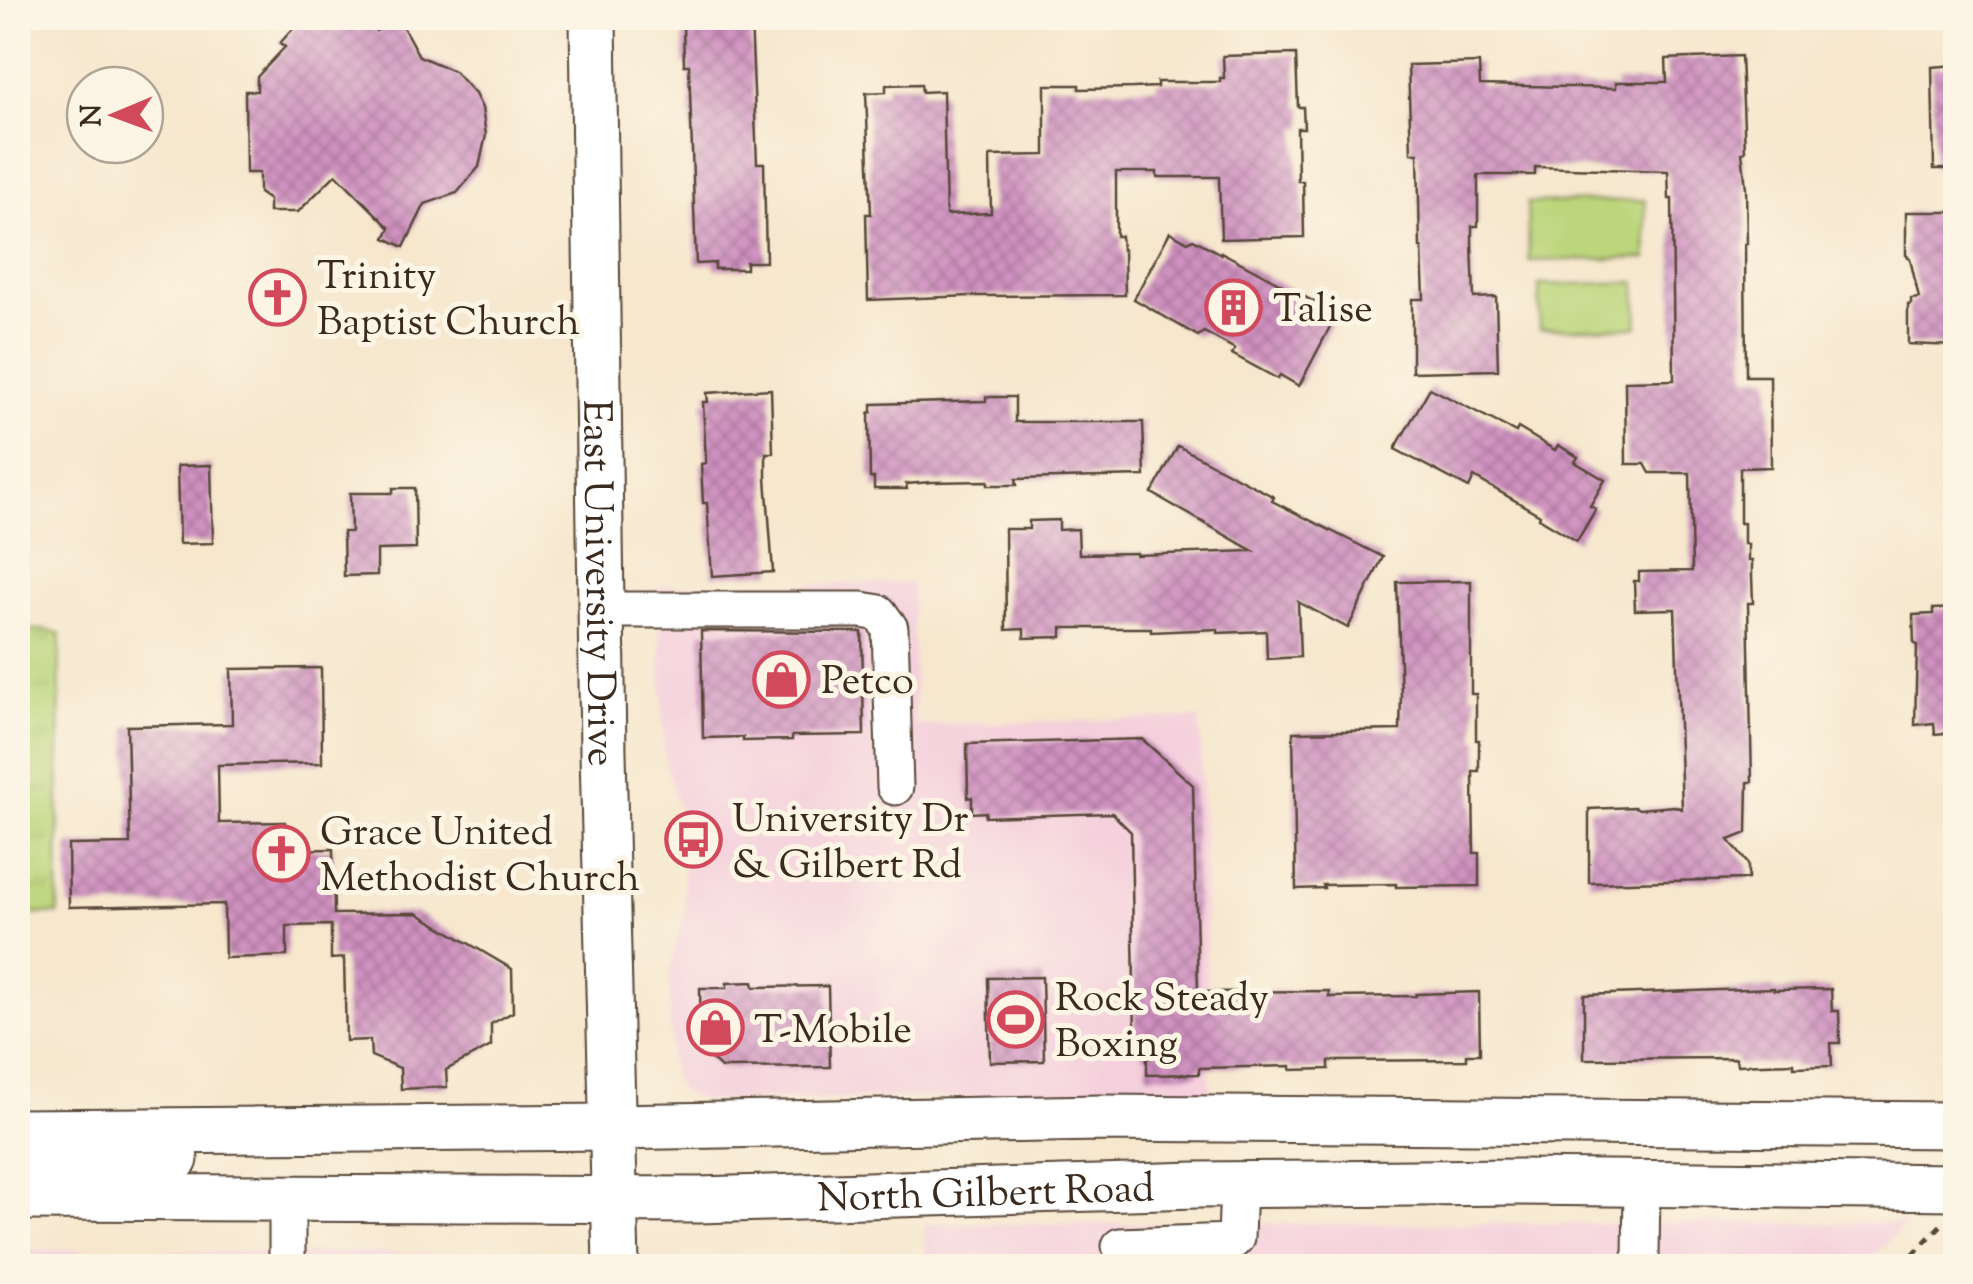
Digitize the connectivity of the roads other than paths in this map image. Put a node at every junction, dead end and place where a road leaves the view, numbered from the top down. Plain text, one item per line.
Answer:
1 (594, 18) edge
2 (601, 610) junction
3 (894, 788) dead end
4 (1100, 1118) junction
5 (1522, 1122) junction
6 (1903, 1125) junction
7 (1956, 1125) edge
8 (614, 1127) junction
9 (245, 1130) junction
10 (40, 1132) edge
11 (18, 1165) edge
12 (1520, 1182) junction
13 (1238, 1184) junction
14 (1642, 1184) junction
15 (1902, 1187) junction
16 (1100, 1188) junction
17 (18, 1197) edge
18 (64, 1197) junction
19 (286, 1198) junction
20 (614, 1199) junction
21 (1949, 1206) edge
22 (1120, 1246) dead end
23 (1641, 1259) dead end
24 (287, 1266) edge
25 (616, 1266) edge

1 - 2 main road, East University Drive
2 - 3 lane
2 - 8 main road, East University Drive
4 - 5 main road, North Gilbert Road
4 - 8 main road, North Gilbert Road
4 - 16 main road
5 - 6 main road, North Gilbert Road
5 - 12 main road
6 - 7 main road, North Gilbert Road
6 - 15 main road
8 - 9 main road, North Gilbert Road
8 - 20 main road, East University Drive
9 - 10 main road, North Gilbert Road
9 - 18 main road
10 - 11 main road
12 - 13 main road, North Gilbert Road
12 - 14 main road, North Gilbert Road
13 - 16 main road, North Gilbert Road
13 - 22 lane
14 - 15 main road, North Gilbert Road
14 - 23 lane
15 - 21 main road, North Gilbert Road
16 - 20 main road, North Gilbert Road
17 - 18 main road, North Gilbert Road
18 - 19 main road, North Gilbert Road
19 - 20 main road, North Gilbert Road
19 - 24 lane
20 - 25 main road, East University Drive

